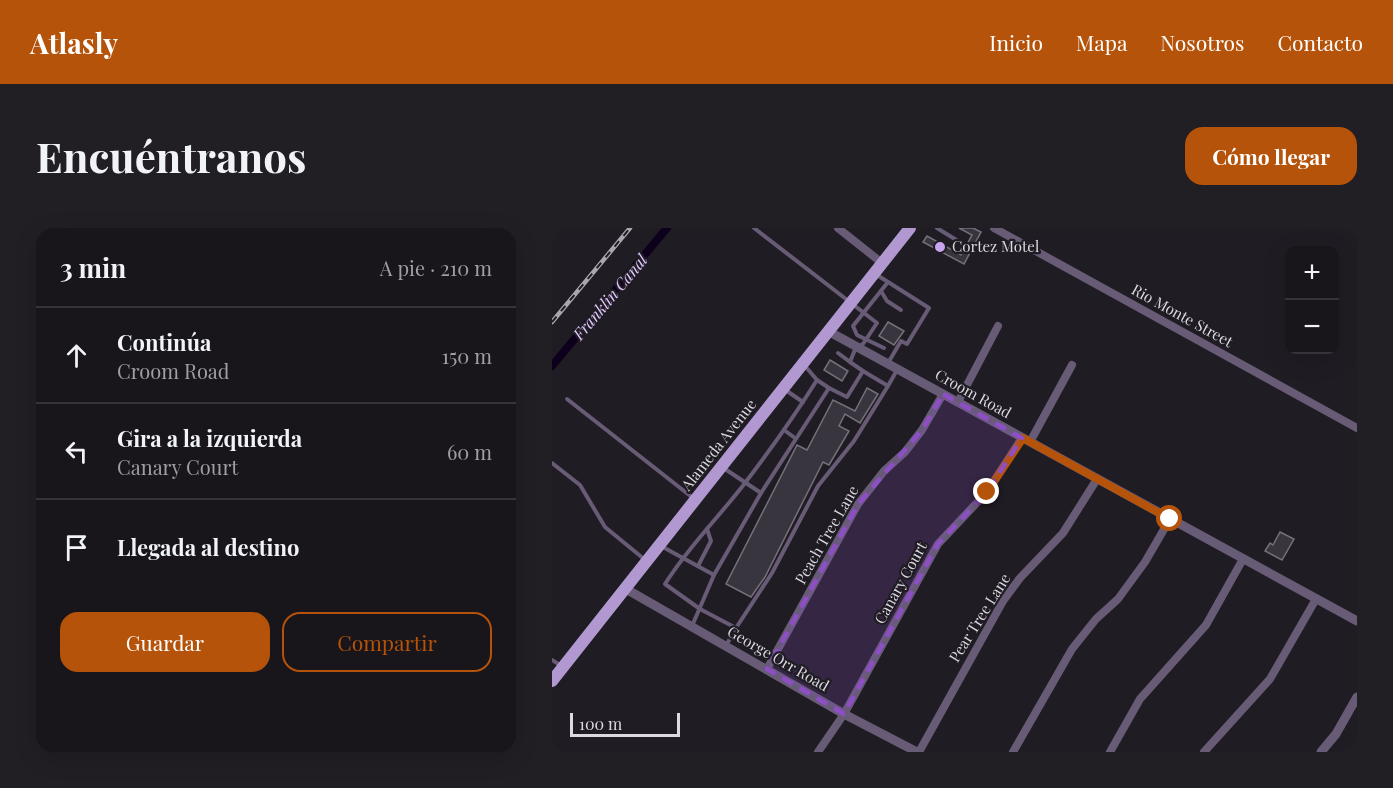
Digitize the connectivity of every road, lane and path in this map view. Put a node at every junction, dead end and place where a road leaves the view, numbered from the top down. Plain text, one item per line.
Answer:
1 (754, 228) edge
2 (838, 228) edge
3 (910, 228) edge
4 (938, 228) edge
5 (994, 228) edge
6 (958, 241) dead end
7 (878, 268) junction
8 (888, 282) junction
9 (880, 291) junction
10 (849, 304) junction
11 (901, 310) dead end
12 (863, 313) junction
13 (998, 326) dead end
14 (828, 331) junction
15 (866, 339) junction
16 (856, 347) junction
17 (884, 348) dead end
18 (838, 353) dead end
19 (850, 362) junction
20 (802, 363) junction
21 (888, 364) junction
22 (1072, 365) dead end
23 (898, 369) junction
24 (863, 371) junction
25 (816, 380) junction
26 (888, 386) junction
27 (783, 388) junction
28 (829, 388) junction
29 (944, 394) junction
30 (567, 399) dead end
31 (803, 402) junction
32 (958, 402) junction
33 (1357, 428) edge
34 (784, 430) junction
35 (795, 438) junction
36 (1026, 440) junction
37 (552, 463) edge
38 (722, 467) junction
39 (1097, 479) junction
40 (746, 482) junction
41 (761, 493) junction
42 (696, 500) junction
43 (1170, 519) junction
44 (707, 529) junction
45 (660, 545) junction
46 (682, 557) junction
47 (1244, 559) junction
48 (647, 562) junction
49 (698, 566) junction
50 (714, 576) junction
51 (626, 589) junction
52 (1316, 599) junction
53 (700, 609) junction
54 (1357, 621) edge
55 (692, 626) junction
56 (736, 628) junction
57 (726, 646) junction
58 (552, 660) edge
59 (563, 668) junction
60 (767, 669) junction
61 (552, 681) edge
62 (1357, 697) edge
63 (844, 714) junction
64 (818, 752) edge
65 (918, 752) edge
66 (1013, 752) edge
67 (1110, 752) edge
68 (1204, 752) edge
69 (1321, 752) edge

1 - 10 lane
2 - 7 street
3 - 7 main road, Alameda Avenue
4 - 6 lane
5 - 33 street, Rio Monte Street
7 - 8 lane
7 - 10 main road, Alameda Avenue
8 - 9 lane
8 - 21 lane
9 - 11 lane
9 - 12 lane
10 - 12 lane
10 - 14 main road, Alameda Avenue
12 - 15 lane
12 - 15 lane
13 - 32 street
14 - 16 street, Croom Road
14 - 20 main road, Alameda Avenue
15 - 16 lane
15 - 17 lane
16 - 19 lane
16 - 21 street, Croom Road
18 - 19 lane
19 - 24 lane
20 - 25 lane
20 - 27 main road, Alameda Avenue
21 - 23 street, Croom Road
22 - 36 street, Canary Court
23 - 26 lane
23 - 29 street, Croom Road
24 - 26 lane
24 - 28 lane
25 - 28 lane
25 - 31 lane
26 - 56 lane
27 - 31 lane
27 - 38 main road, Alameda Avenue
28 - 35 lane
29 - 32 street, Croom Road
29 - 60 street, Peach Tree Lane
30 - 42 lane
31 - 34 lane
32 - 36 street, Croom Road
34 - 35 lane
34 - 40 lane
35 - 41 lane
36 - 39 street, Croom Road
36 - 63 street, Canary Court
37 - 48 lane
38 - 40 lane
38 - 42 main road, Alameda Avenue
39 - 43 street, Croom Road
39 - 65 street, Pear Tree Lane
40 - 41 lane
40 - 44 lane
41 - 50 lane
42 - 45 main road, Alameda Avenue
43 - 47 street, Croom Road
43 - 66 street
44 - 46 lane
44 - 49 lane
45 - 46 lane
45 - 48 main road, Alameda Avenue
46 - 49 lane
46 - 53 lane
47 - 52 street, Croom Road
47 - 67 street
48 - 51 main road, Alameda Avenue
49 - 50 lane
50 - 53 lane
51 - 55 street, George Orr Road
51 - 59 main road, Alameda Avenue
52 - 54 street, Croom Road
52 - 68 street
53 - 55 lane
53 - 56 lane
55 - 57 street, George Orr Road
56 - 57 lane
57 - 60 street, George Orr Road
58 - 59 lane
59 - 61 main road, Alameda Avenue
60 - 63 street, George Orr Road
62 - 69 street
63 - 64 street, Canary Court
63 - 65 street, George Orr Road

